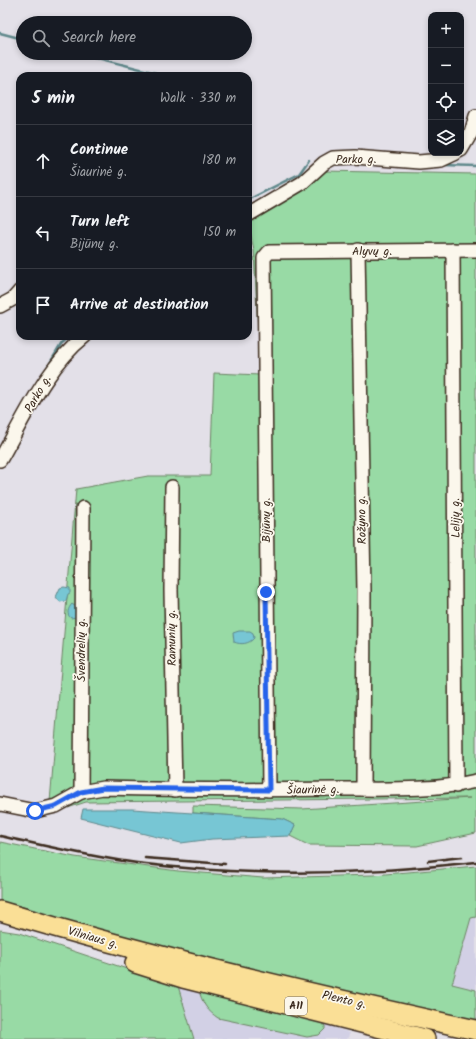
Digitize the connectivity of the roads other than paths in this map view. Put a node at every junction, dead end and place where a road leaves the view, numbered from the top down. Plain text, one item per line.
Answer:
1 (476, 116) edge
2 (464, 145) edge
3 (450, 156) edge
4 (252, 213) edge
5 (358, 250) junction
6 (453, 250) junction
7 (476, 250) edge
8 (269, 252) joint
9 (16, 296) edge
10 (0, 306) edge
11 (79, 340) edge
12 (0, 460) edge
13 (172, 487) dead end
14 (83, 508) dead end
15 (476, 782) edge
16 (456, 786) junction
17 (363, 789) junction
18 (175, 790) junction
19 (269, 790) junction
20 (81, 792) junction
21 (0, 804) edge
22 (0, 911) edge
23 (0, 922) edge
24 (185, 971) junction
25 (476, 1030) edge
26 (425, 1039) edge

1 - 2 street
3 - 4 street, Parko g.
5 - 6 street, Alyvų g.
5 - 8 street, Alyvų g.
5 - 17 street, Rožyno g.
6 - 7 street, Alyvų g.
6 - 16 street, Lelijų g.
8 - 19 street, Bijūnų g.
9 - 10 street
11 - 12 street, Parko g.
13 - 18 street, Ramunių g.
14 - 20 street, Švendrelių g.
15 - 16 street, Šiaurinė g.
16 - 17 street, Šiaurinė g.
17 - 19 street, Šiaurinė g.
18 - 19 street, Šiaurinė g.
18 - 20 street, Šiaurinė g.
20 - 21 street, Šiaurinė g.
22 - 24 highway, Vilniaus g. / A11
23 - 24 highway, Vilniaus g. / A11
24 - 25 highway, Plento g. / A11
24 - 26 highway, Plento g. / A11

